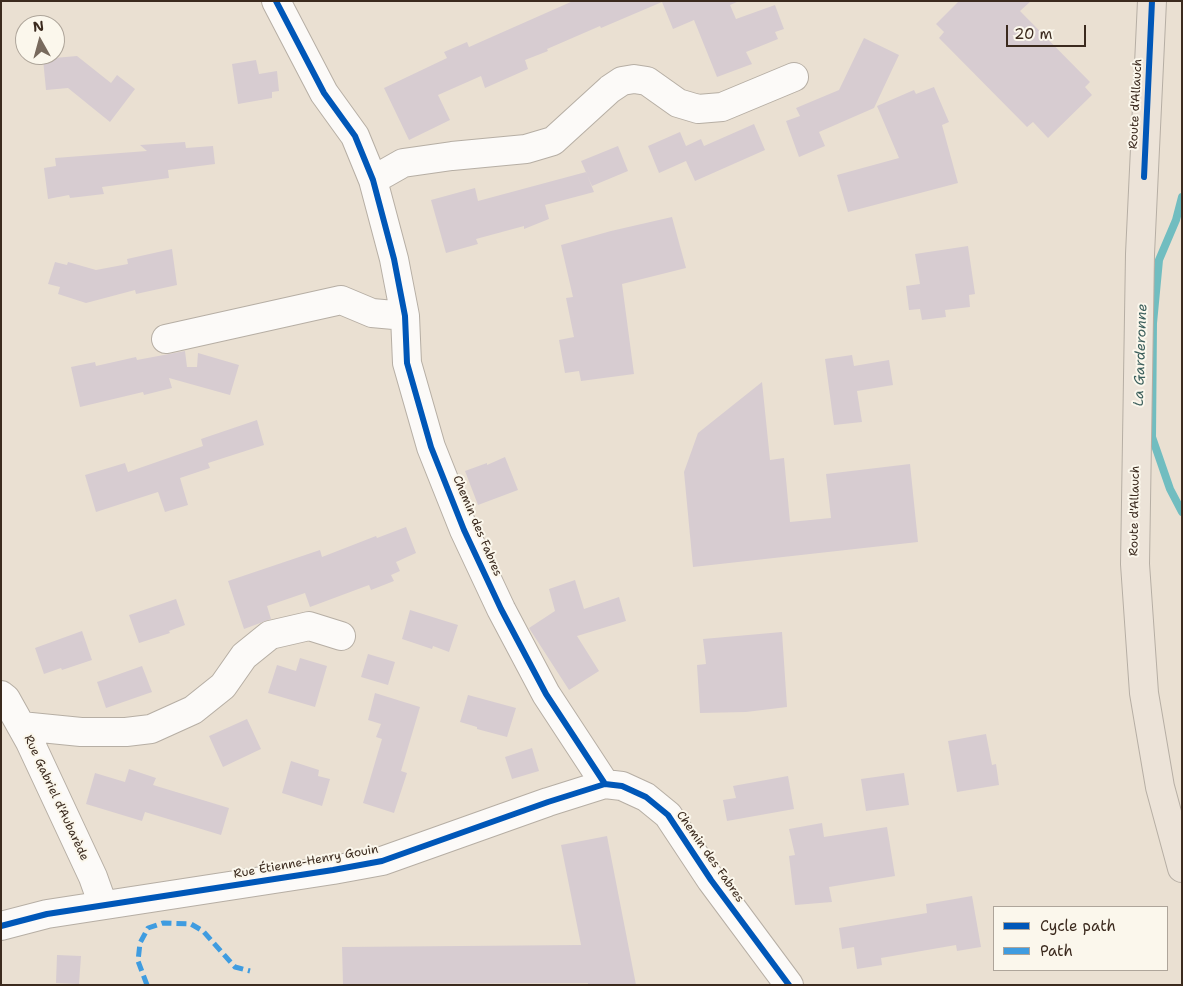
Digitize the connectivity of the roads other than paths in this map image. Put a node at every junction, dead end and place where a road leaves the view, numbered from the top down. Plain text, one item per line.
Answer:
1 (276, 1) edge
2 (1152, 1) edge
3 (794, 77) dead end
4 (372, 180) junction
5 (405, 316) junction
6 (166, 339) dead end
7 (341, 636) dead end
8 (1, 695) edge
9 (21, 726) junction
10 (605, 784) junction
11 (1182, 868) edge
12 (103, 905) junction
13 (1, 926) edge
14 (789, 985) edge

1 - 4 street, Chemin des Fabres
2 - 11 main road, Route d'Allauch
3 - 4 street
4 - 5 street, Chemin des Fabres
5 - 6 street
5 - 10 street, Chemin des Fabres
7 - 9 street
8 - 9 street, Rue Gabriel d'Aubarède
9 - 12 street, Rue Gabriel d'Aubarède
10 - 12 street, Rue Étienne-Henry Gouin
10 - 14 street, Chemin des Fabres
12 - 13 street, Rue Étienne-Henry Gouin

